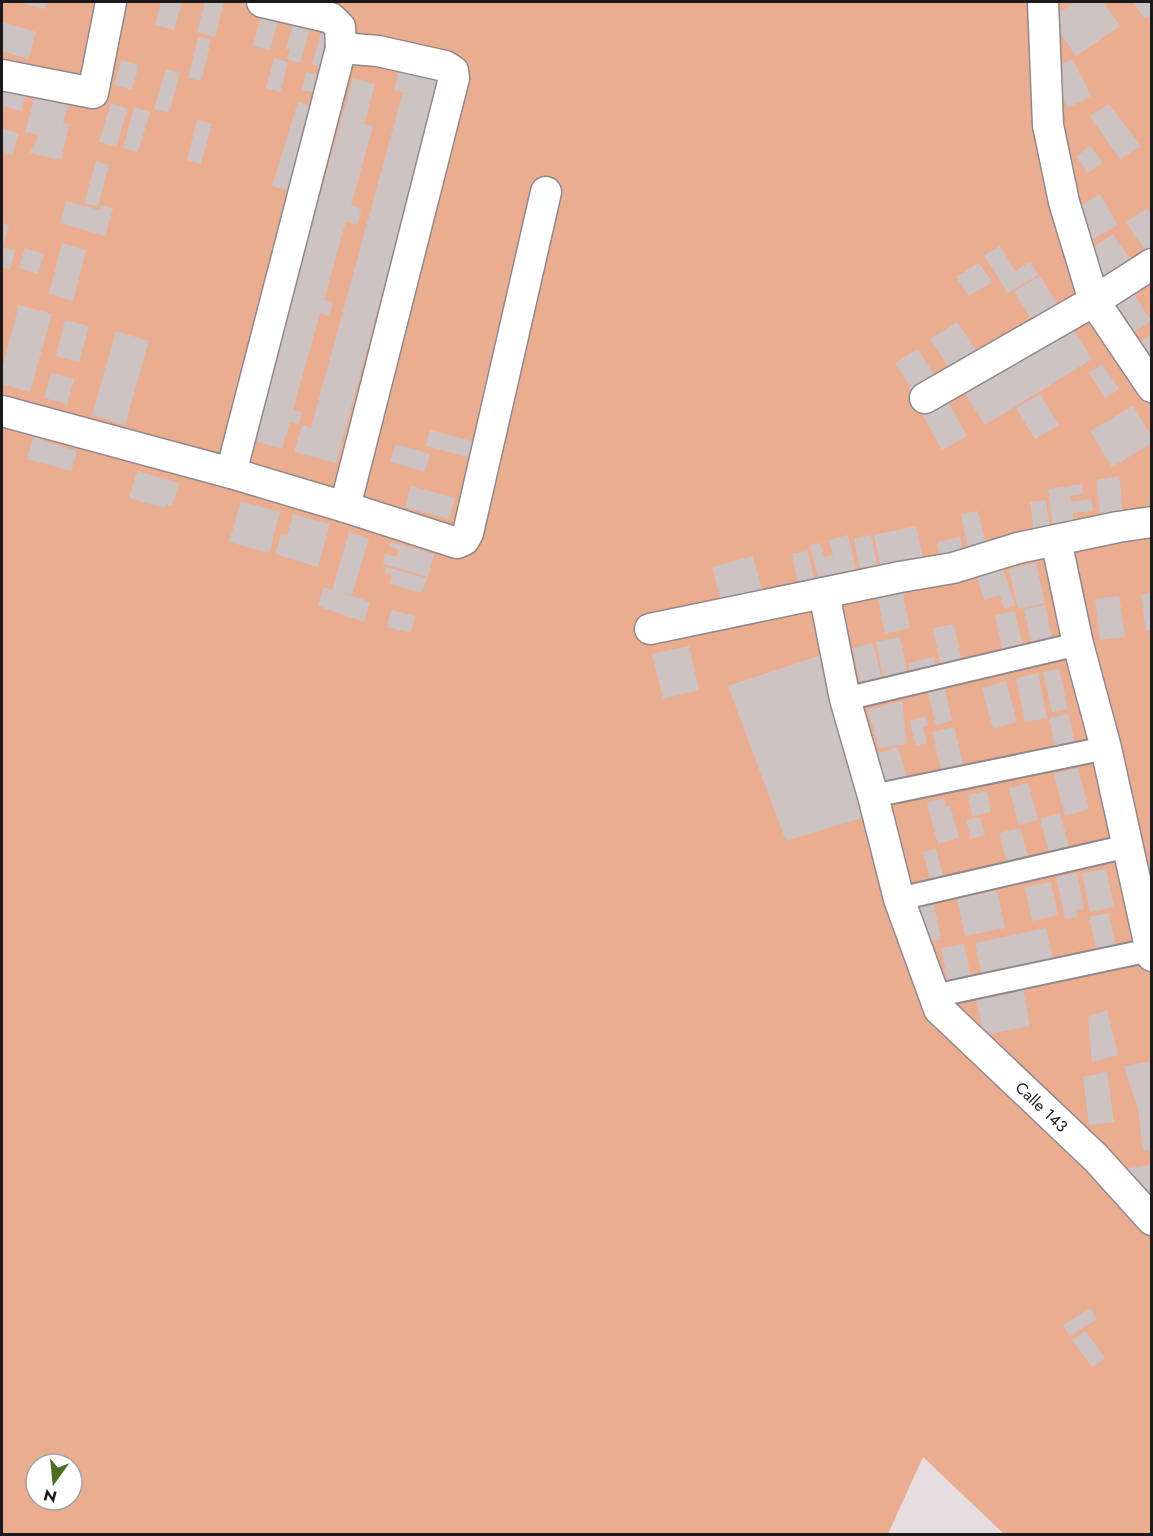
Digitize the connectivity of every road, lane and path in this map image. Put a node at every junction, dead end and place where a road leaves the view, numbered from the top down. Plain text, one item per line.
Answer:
1 (111, 2) edge
2 (262, 2) edge
3 (1043, 2) edge
4 (341, 48) junction
5 (2, 75) edge
6 (546, 192) dead end
7 (1152, 264) edge
8 (1094, 301) junction
9 (1152, 387) edge
10 (925, 398) dead end
11 (2, 411) edge
12 (231, 472) junction
13 (345, 507) junction
14 (1152, 522) edge
15 (1056, 540) junction
16 (825, 593) junction
17 (650, 629) dead end
18 (1077, 644) junction
19 (844, 699) junction
20 (1106, 748) junction
21 (873, 796) junction
22 (1128, 846) junction
23 (899, 899) junction
24 (1151, 953) edge
25 (934, 996) junction
26 (1152, 1220) edge

1 - 5 street
2 - 4 street
3 - 8 street
4 - 12 street
4 - 13 street
6 - 13 street
7 - 8 street
8 - 9 street
8 - 10 street
11 - 12 street
12 - 13 street
14 - 15 street
15 - 16 street
15 - 18 street
16 - 17 street
16 - 19 street, Calle 143
18 - 19 street
18 - 20 street
19 - 21 street, Calle 143
20 - 21 street
20 - 22 street
21 - 23 street, Calle 143
22 - 23 street
22 - 24 street
23 - 25 street, Calle 143
24 - 25 street
25 - 26 street, Calle 143

